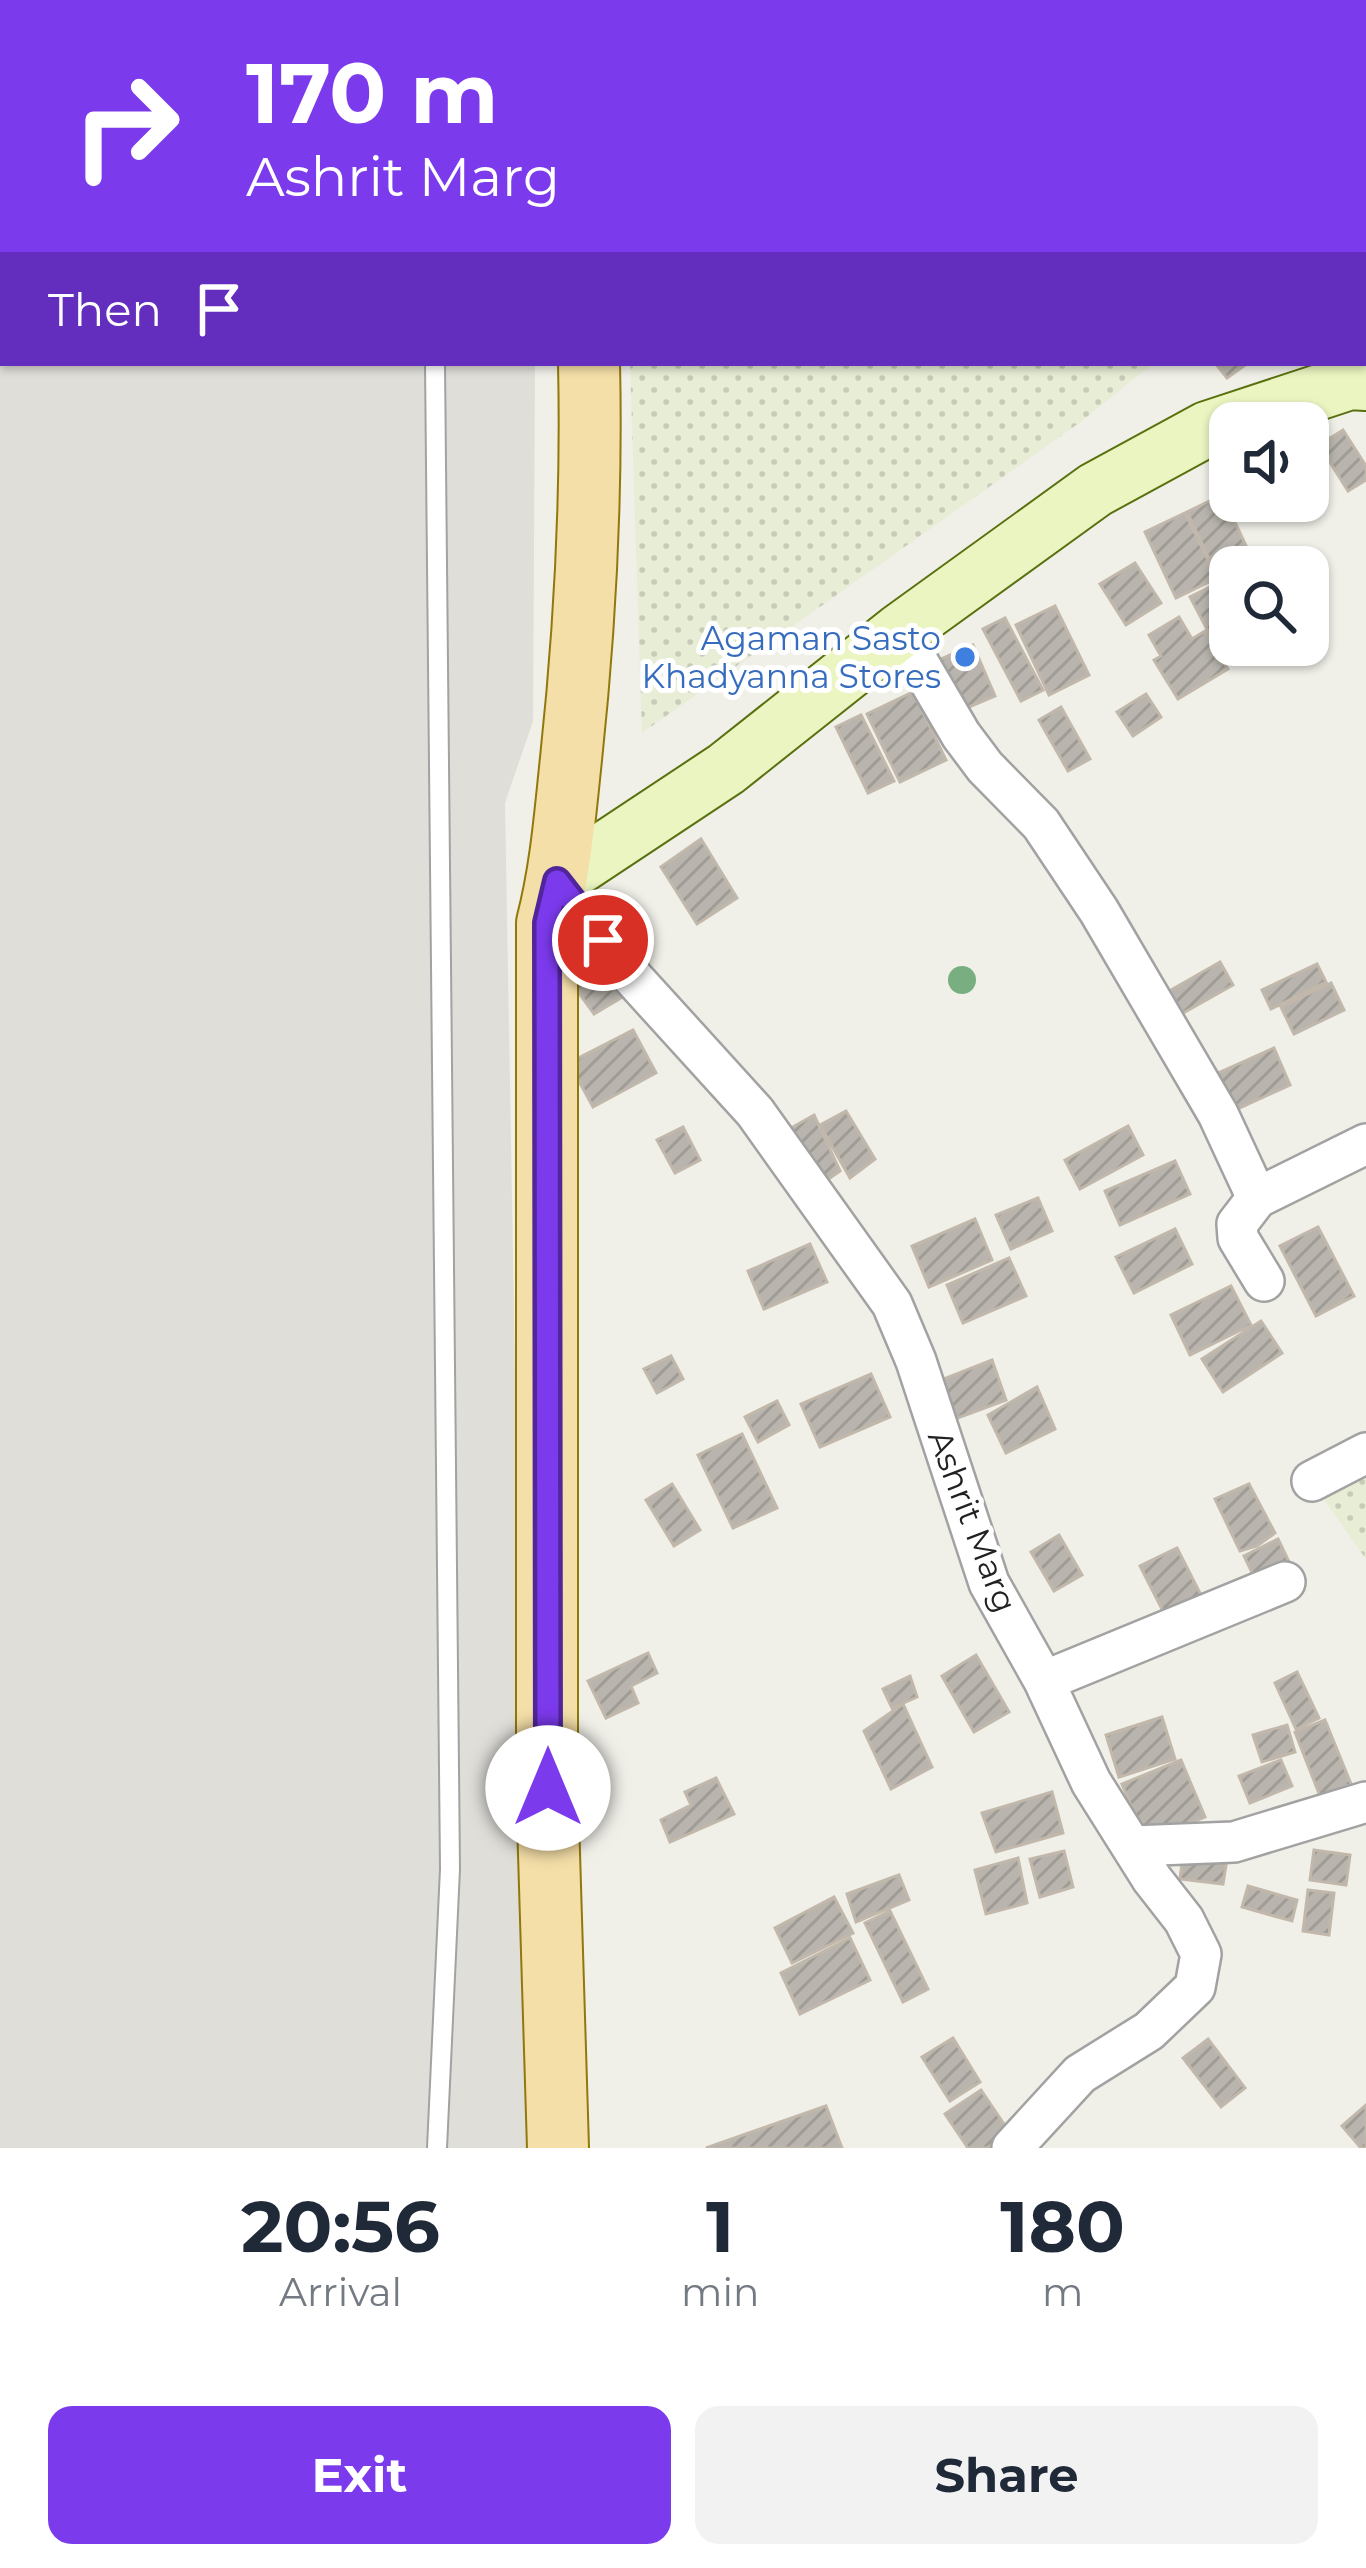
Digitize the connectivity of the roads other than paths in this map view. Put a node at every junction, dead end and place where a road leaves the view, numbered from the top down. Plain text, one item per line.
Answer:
1 (435, 366) edge
2 (589, 366) edge
3 (1366, 383) edge
4 (900, 631) junction
5 (557, 881) junction
6 (1366, 1144) edge
7 (1256, 1198) junction
8 (1264, 1281) dead end
9 (1366, 1453) edge
10 (1312, 1481) dead end
11 (1286, 1582) dead end
12 (1044, 1681) junction
13 (1366, 1802) edge
14 (1133, 1846) junction
15 (436, 2148) edge
16 (559, 2148) edge
17 (1012, 2148) edge

1 - 15 lane
2 - 5 main road
3 - 4 main road
4 - 5 main road
4 - 7 street
5 - 12 street, Ashrit Marg
5 - 16 main road
6 - 7 street
7 - 8 street
9 - 10 street
11 - 12 street
12 - 14 street, Ashrit Marg
13 - 14 street
14 - 17 street, Ashrit Marg

